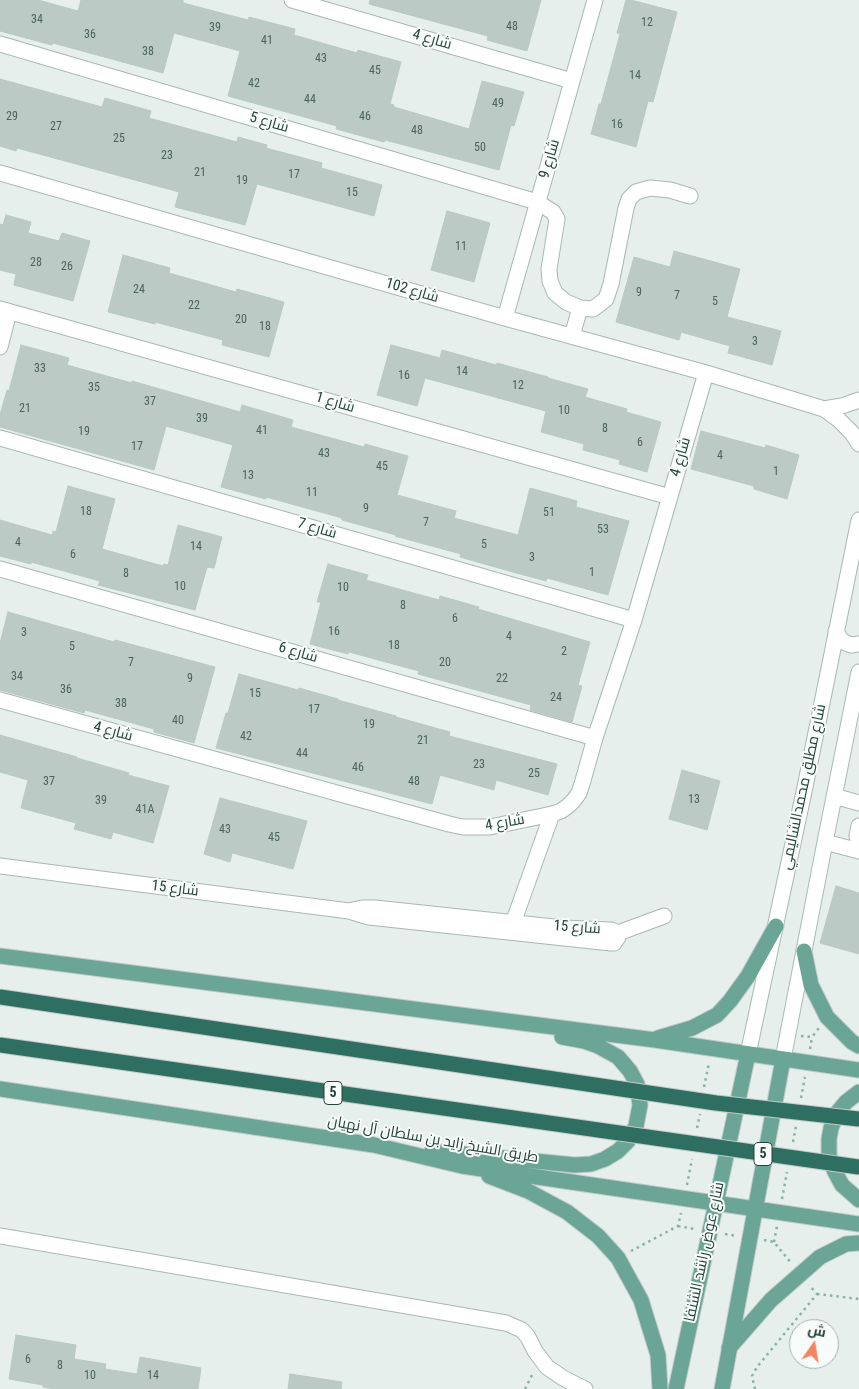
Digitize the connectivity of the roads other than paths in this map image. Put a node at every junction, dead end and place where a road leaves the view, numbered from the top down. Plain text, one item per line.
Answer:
1 (292, 0) edge
2 (595, 0) edge
3 (0, 44) edge
4 (572, 81) junction
5 (0, 173) edge
6 (690, 196) dead end
7 (537, 202) junction
8 (580, 308) junction
9 (5, 310) edge
10 (505, 318) junction
11 (572, 336) junction
12 (0, 347) edge
13 (706, 373) junction
14 (859, 400) edge
15 (824, 409) junction
16 (0, 438) edge
17 (859, 444) edge
18 (670, 497) junction
19 (859, 520) edge
20 (0, 569) edge
21 (634, 620) junction
22 (836, 631) junction
23 (859, 644) edge
24 (859, 672) edge
25 (0, 700) edge
26 (595, 738) junction
27 (834, 796) junction
28 (859, 803) edge
29 (552, 814) junction
30 (859, 826) edge
31 (825, 842) junction
32 (859, 850) edge
33 (0, 866) edge
34 (349, 911) junction
35 (664, 916) dead end
36 (513, 923) junction
37 (776, 926) junction
38 (618, 934) junction
39 (804, 951) junction
40 (0, 956) edge
41 (0, 997) edge
42 (383, 1005) junction
43 (655, 1040) junction
44 (0, 1045) edge
45 (859, 1046) edge
46 (748, 1054) junction
47 (783, 1059) junction
48 (859, 1070) edge
49 (0, 1088) edge
50 (859, 1092) edge
51 (859, 1119) edge
52 (374, 1145) junction
53 (462, 1166) junction
54 (859, 1167) edge
55 (859, 1200) edge
56 (716, 1203) junction
57 (755, 1209) junction
58 (859, 1224) edge
59 (0, 1236) edge
60 (859, 1243) edge
61 (728, 1349) junction
62 (585, 1389) edge
63 (660, 1389) edge
64 (676, 1389) edge
65 (722, 1389) edge

1 - 4 street, شارع 4
2 - 4 street, شارع 9
3 - 7 street, شارع 5
4 - 7 street, شارع 9
5 - 10 street, شارع 102
6 - 8 street
7 - 8 street
7 - 10 street, شارع 9
8 - 11 street
9 - 12 street
9 - 18 street, شارع 1
10 - 11 street, شارع 102
11 - 13 street, شارع 102
13 - 15 street, شارع 102
13 - 18 street, شارع 4
14 - 15 street, شارع 102
15 - 17 street, شارع 102
16 - 21 street, شارع 7
18 - 21 street, شارع 4
19 - 22 street, شارع مطلق محمدالشاليمي
20 - 26 street, شارع 6
21 - 26 street, شارع 4
22 - 23 street
22 - 37 street, شارع مطلق محمدالشاليمي
24 - 27 street, شارع مطلق محمدالشاليمي
25 - 29 street, شارع 4
26 - 29 street, شارع 4
27 - 28 street
27 - 31 street, شارع مطلق محمدالشاليمي
29 - 36 street
30 - 32 street
31 - 32 street
31 - 39 street, شارع مطلق محمدالشاليمي
33 - 34 street, شارع 15
34 - 36 street, شارع 15
34 - 38 street, شارع 15
35 - 38 street
36 - 38 street, شارع 15
37 - 43 main road
37 - 46 street, شارع مطلق محمدالشاليمي
39 - 45 main road
39 - 47 street, شارع مطلق محمدالشاليمي
40 - 42 main road
41 - 51 highway, bridge
42 - 43 main road
42 - 52 main road
43 - 46 main road
44 - 54 highway, طريق الشيخ زايد بن سلطان آل نهيان / 5, bridge
46 - 47 main road
46 - 56 main road, شارع عوض راشد الشنفا
47 - 48 main road
47 - 57 main road
49 - 52 main road, طريق الشيخ زايد بن سلطان آل نهيان
50 - 55 main road
52 - 53 main road, طريق الشيخ زايد بن سلطان آل نهيان
53 - 56 main road, طريق الشيخ زايد بن سلطان آل نهيان
53 - 63 main road
56 - 57 main road, طريق الشيخ زايد بن سلطان آل نهيان
56 - 64 main road, شارع عوض راشد الشنفا
57 - 58 main road, طريق الشيخ زايد بن سلطان آل نهيان
57 - 61 main road
59 - 62 street
60 - 61 main road
61 - 65 main road

